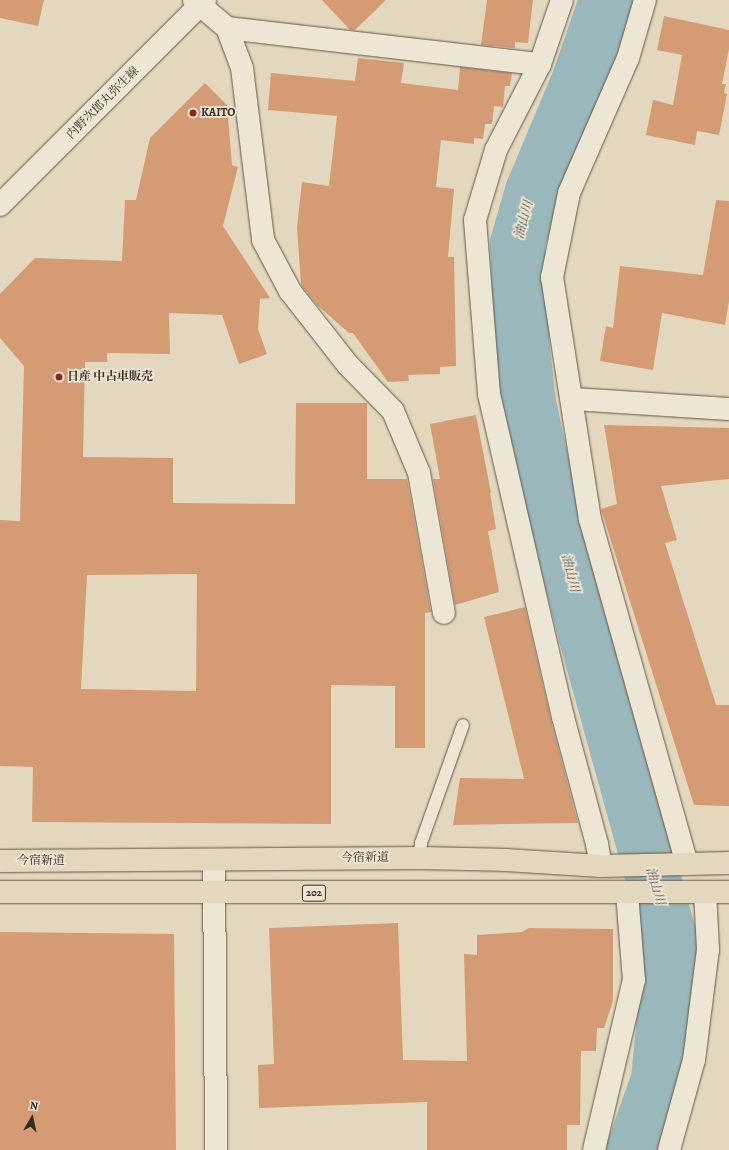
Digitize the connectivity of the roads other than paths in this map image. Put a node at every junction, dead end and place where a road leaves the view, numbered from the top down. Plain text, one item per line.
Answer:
1 (562, 0) edge
2 (645, 0) edge
3 (200, 2) edge
4 (227, 28) junction
5 (540, 64) junction
6 (0, 205) edge
7 (572, 399) junction
8 (729, 409) edge
9 (444, 613) dead end
10 (463, 725) dead end
11 (684, 853) junction
12 (420, 858) junction
13 (214, 860) junction
14 (0, 861) edge
15 (729, 863) edge
16 (601, 866) junction
17 (0, 892) edge
18 (705, 892) junction
19 (729, 892) edge
20 (215, 893) junction
21 (627, 893) junction
22 (216, 1150) edge
23 (594, 1150) edge
24 (669, 1150) edge

1 - 5 street
2 - 7 street
3 - 4 street
3 - 6 street, 内野次郎丸弥生線
4 - 5 street
4 - 9 street
5 - 16 street
7 - 8 street
7 - 11 street
10 - 12 lane
11 - 15 highway, 今宿新道
11 - 16 highway, 今宿新道
12 - 13 highway, 今宿新道
12 - 16 highway, 今宿新道
13 - 14 highway, 今宿新道
13 - 20 street
17 - 20 highway, 202
18 - 19 highway, 202
18 - 21 highway, 202
18 - 24 street
20 - 21 highway, 202
20 - 22 street
21 - 23 street

